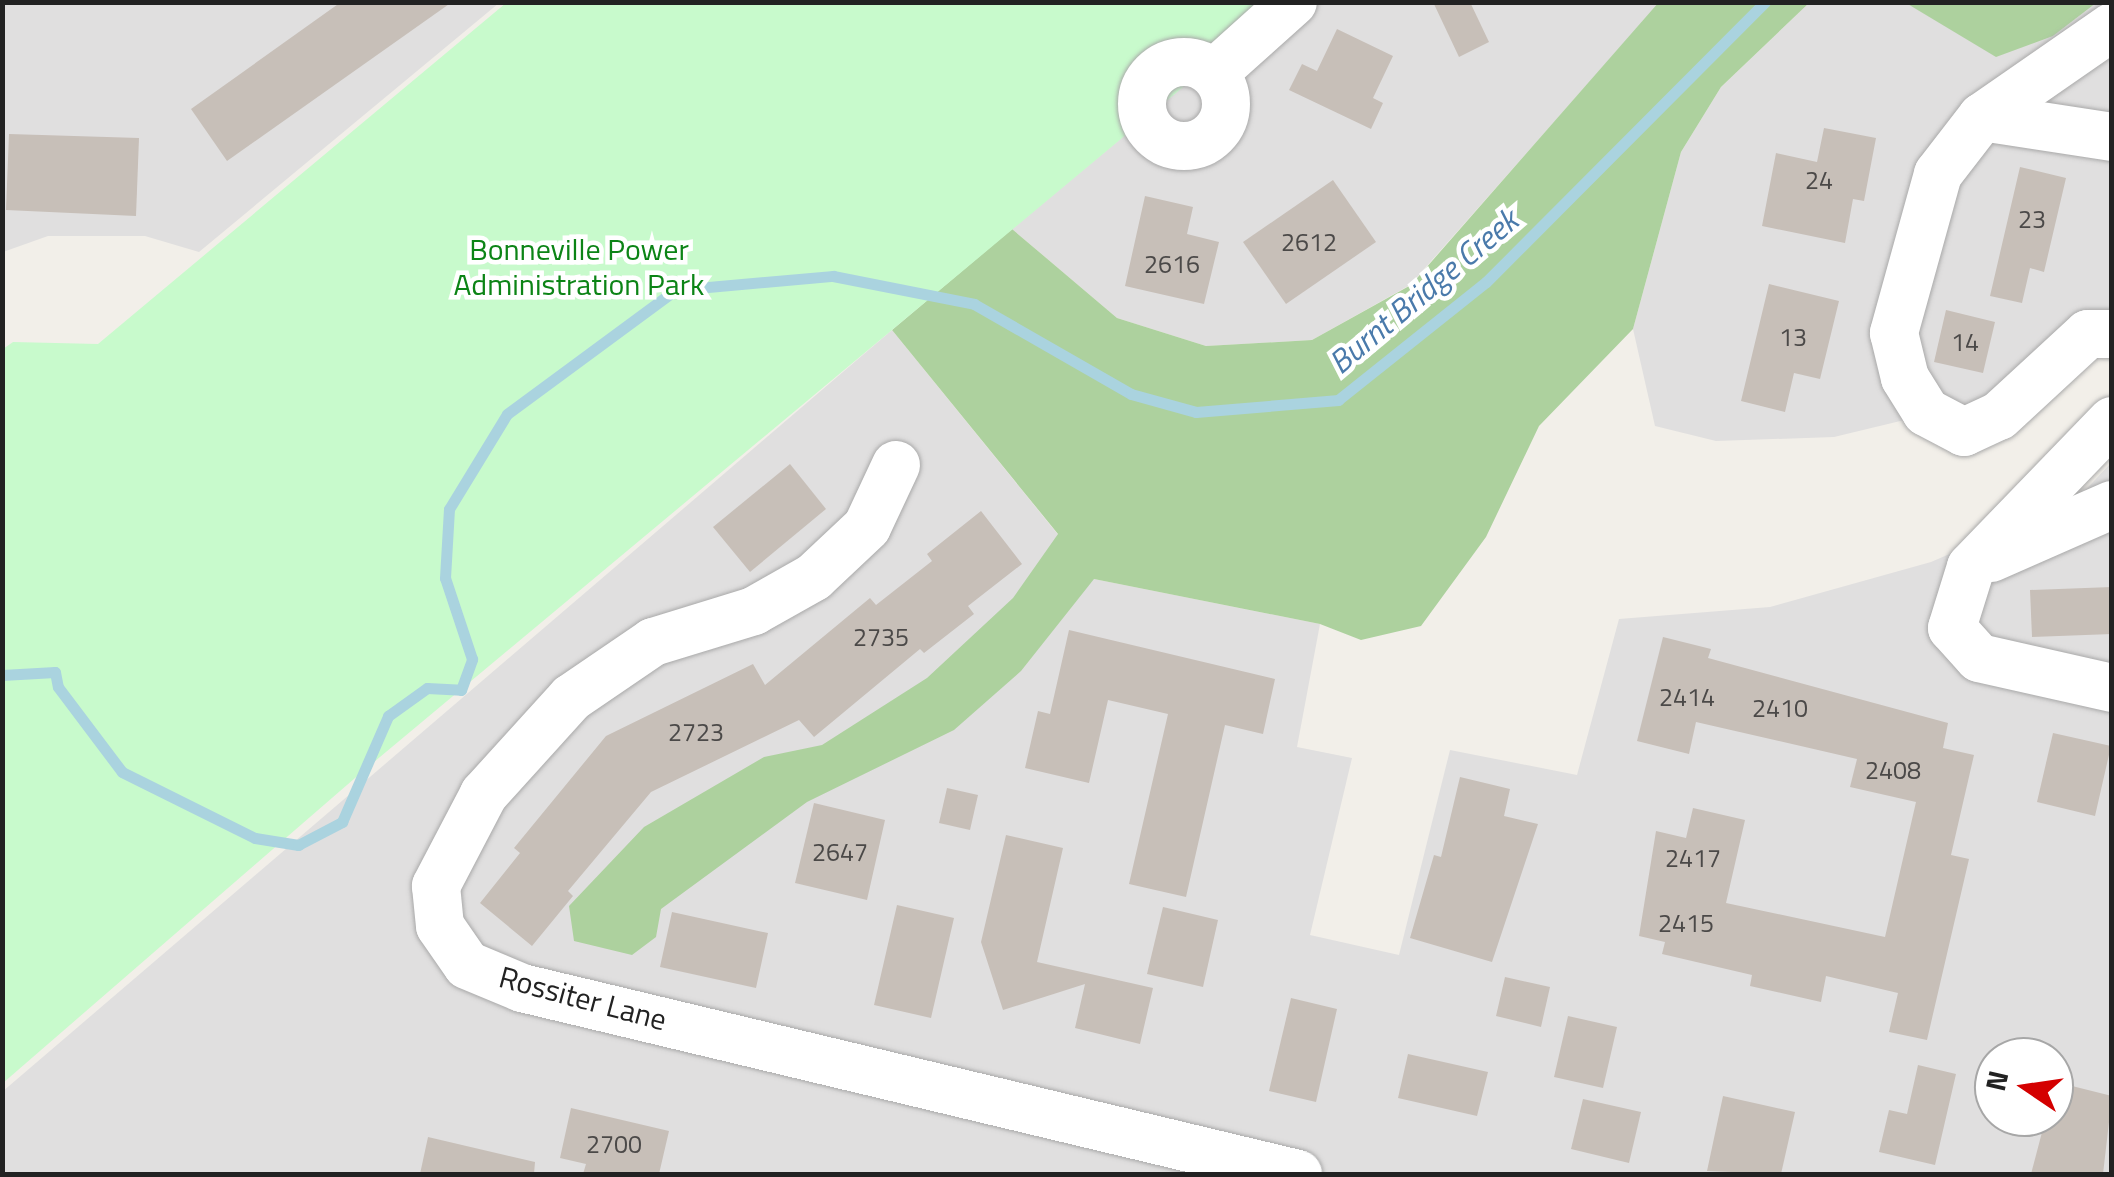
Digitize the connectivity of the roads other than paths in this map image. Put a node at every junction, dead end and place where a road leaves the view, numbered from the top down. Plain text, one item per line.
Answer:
1 (1293, 2) edge
2 (2112, 27) edge
3 (1214, 73) dead end
4 (2003, 119) junction
5 (2112, 138) edge
6 (2112, 334) edge
7 (2112, 421) edge
8 (896, 465) dead end
9 (2112, 506) edge
10 (1971, 567) junction
11 (2112, 688) edge
12 (1298, 1174) edge

1 - 3 street
2 - 4 street
4 - 5 street
4 - 6 street
7 - 10 street
8 - 12 street, Rossiter Lane
9 - 10 street
10 - 11 street

